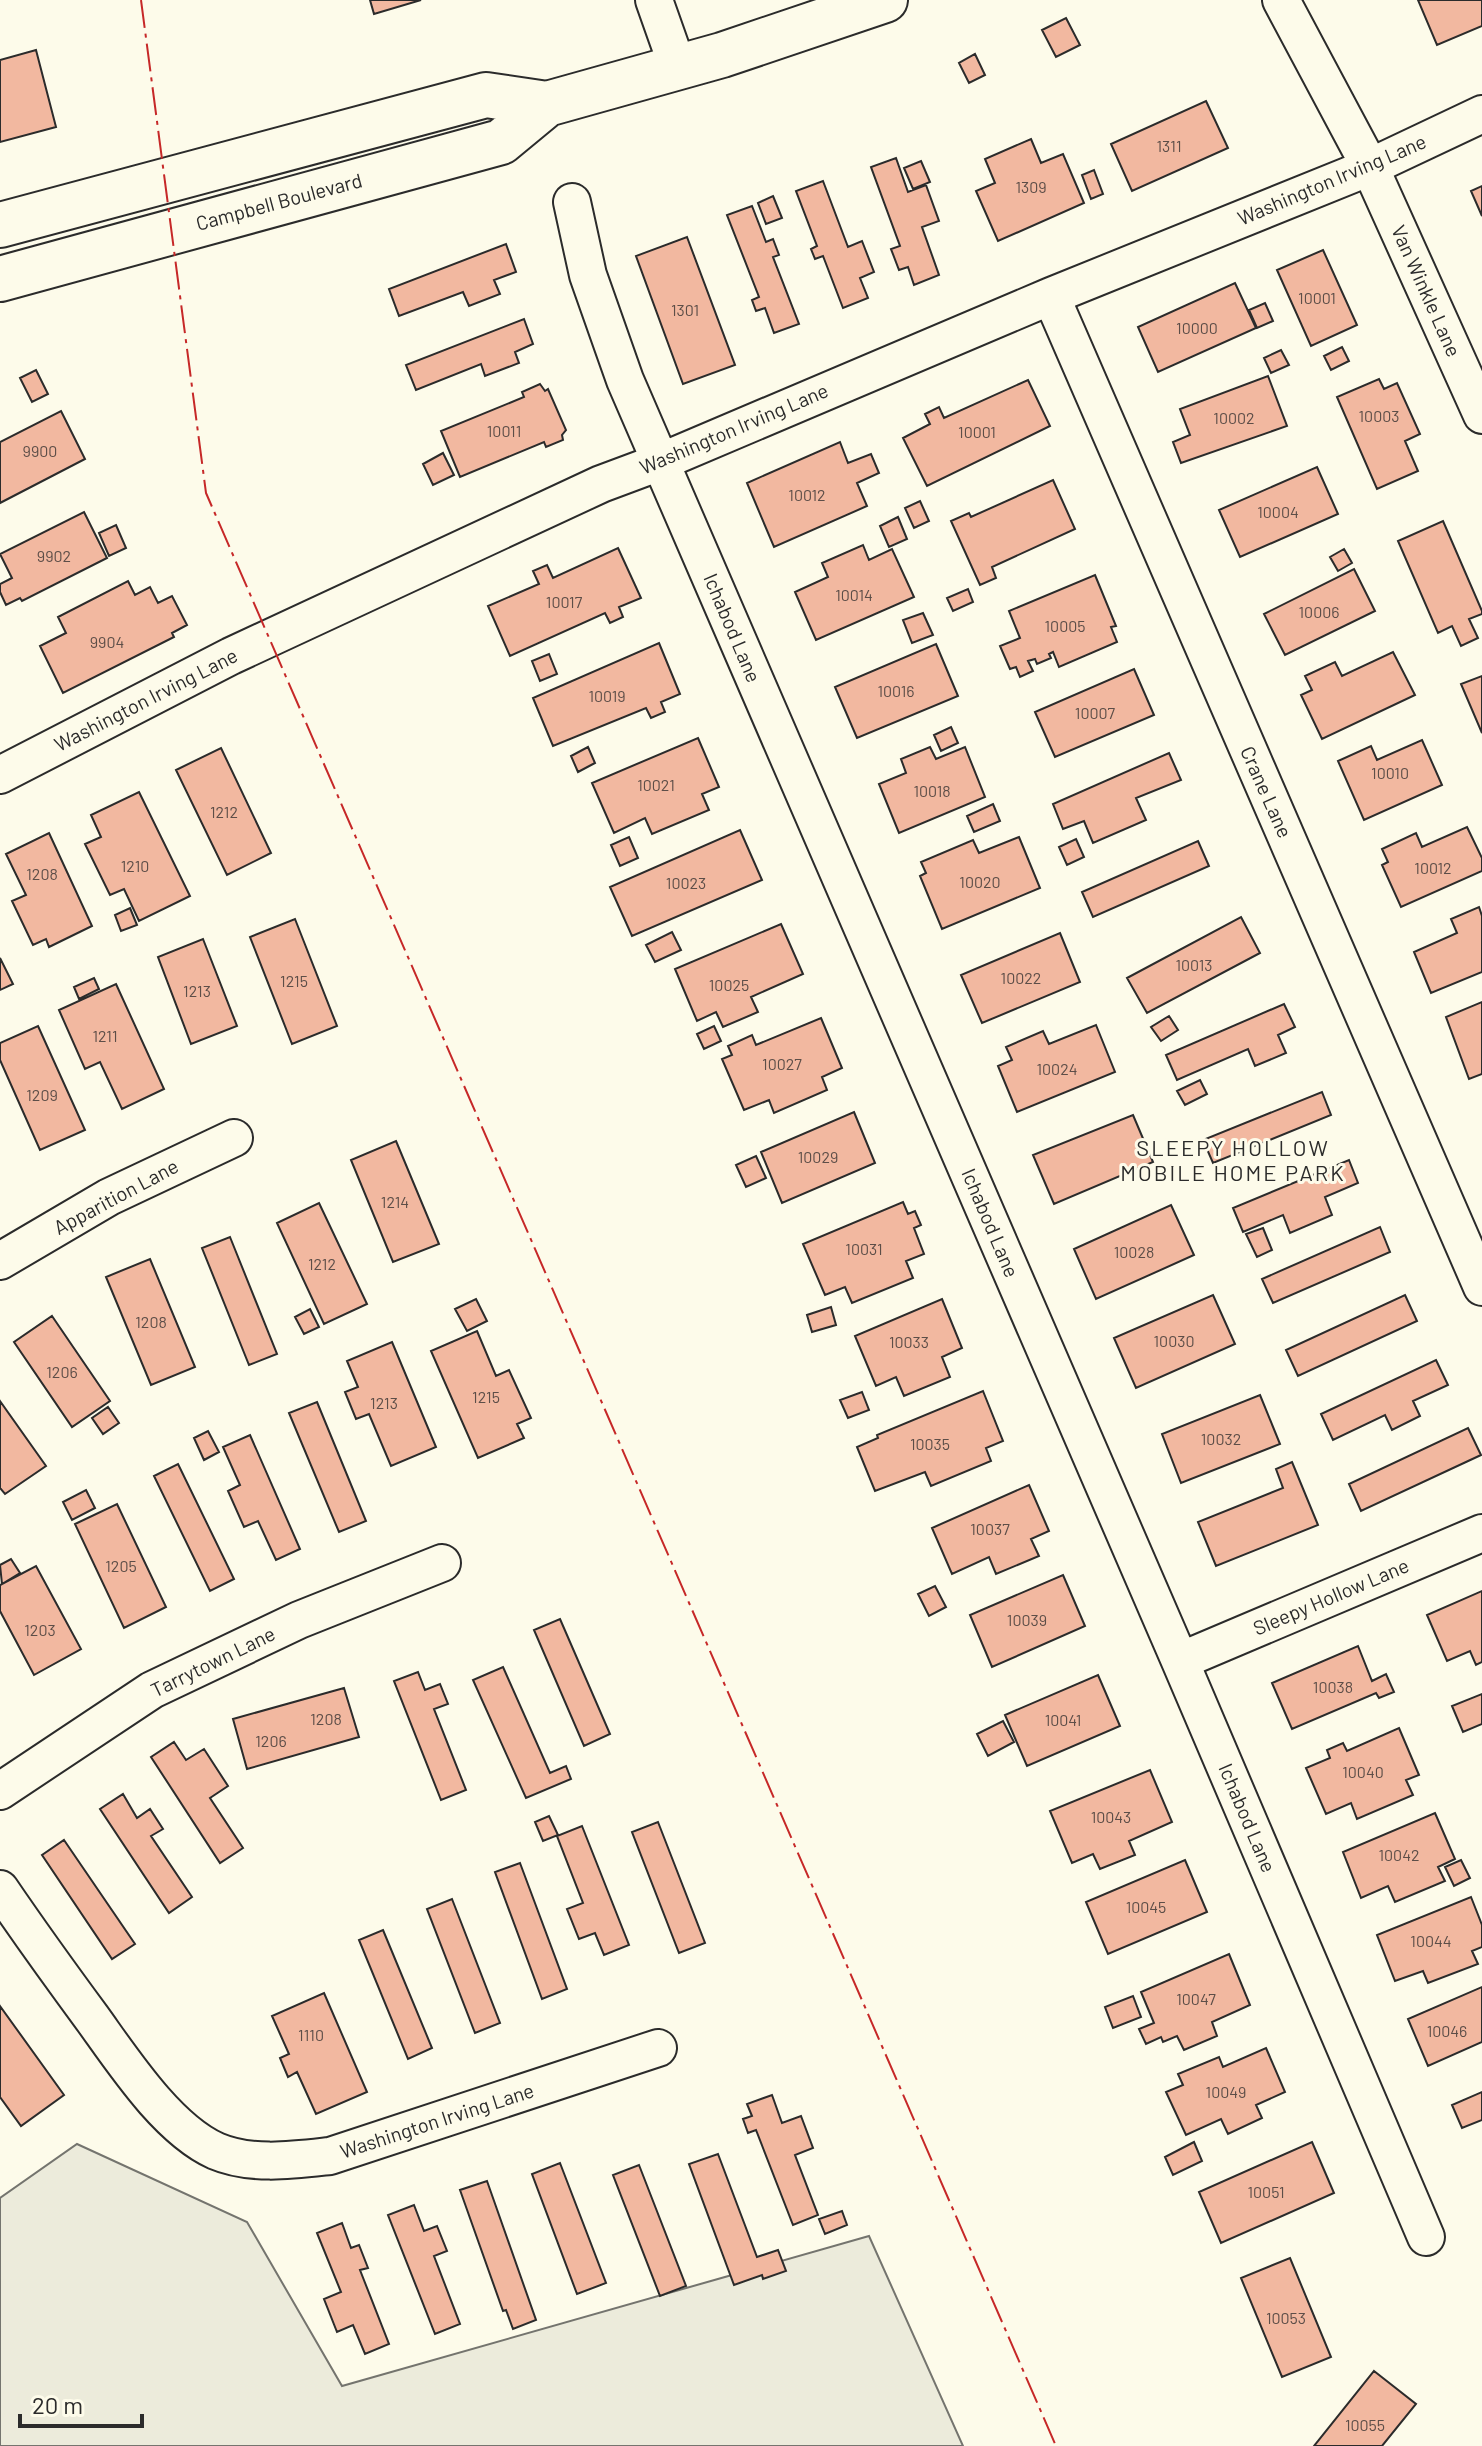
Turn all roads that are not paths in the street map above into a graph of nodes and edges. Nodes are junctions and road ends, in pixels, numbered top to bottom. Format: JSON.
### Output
{"nodes":[{"id":1,"x":654,"y":0,"type":"edge"},
{"id":2,"x":885,"y":0,"type":"edge"},
{"id":3,"x":1281,"y":0,"type":"edge"},
{"id":4,"x":678,"y":68,"type":"junction"},
{"id":5,"x":547,"y":104,"type":"junction"},
{"id":6,"x":1482,"y":114,"type":"edge"},
{"id":7,"x":1370,"y":167,"type":"junction"},
{"id":8,"x":572,"y":202,"type":"dead end"},
{"id":9,"x":0,"y":225,"type":"edge"},
{"id":10,"x":0,"y":279,"type":"edge"},
{"id":11,"x":1051,"y":296,"type":"junction"},
{"id":12,"x":1482,"y":415,"type":"edge"},
{"id":13,"x":660,"y":462,"type":"junction"},
{"id":14,"x":5,"y":761,"type":"edge"},
{"id":15,"x":234,"y":1138,"type":"dead end"},
{"id":16,"x":0,"y":1261,"type":"edge"},
{"id":17,"x":1482,"y":1287,"type":"edge"},
{"id":18,"x":1482,"y":1533,"type":"edge"},
{"id":19,"x":442,"y":1563,"type":"dead end"},
{"id":20,"x":1180,"y":1661,"type":"junction"},
{"id":21,"x":0,"y":1791,"type":"edge"},
{"id":22,"x":0,"y":1889,"type":"edge"},
{"id":23,"x":658,"y":2048,"type":"dead end"},
{"id":24,"x":1426,"y":2237,"type":"dead end"}],
"edges":[{"from":1,"to":4,"type":"street"},
{"from":2,"to":4,"type":"street","name":"Campbell Boulevard"},
{"from":3,"to":7,"type":"street","name":"Van Winkle Lane"},
{"from":4,"to":5,"type":"street","name":"Campbell Boulevard"},
{"from":5,"to":9,"type":"street","name":"Campbell Boulevard"},
{"from":5,"to":10,"type":"street","name":"Campbell Boulevard"},
{"from":6,"to":7,"type":"street","name":"Washington Irving Lane"},
{"from":7,"to":11,"type":"street","name":"Washington Irving Lane"},
{"from":7,"to":12,"type":"street","name":"Van Winkle Lane"},
{"from":8,"to":13,"type":"street","name":"Ichabod Lane"},
{"from":11,"to":13,"type":"street","name":"Washington Irving Lane"},
{"from":11,"to":17,"type":"street","name":"Crane Lane"},
{"from":13,"to":14,"type":"street","name":"Washington Irving Lane"},
{"from":13,"to":20,"type":"street","name":"Ichabod Lane"},
{"from":15,"to":16,"type":"street","name":"Apparition Lane"},
{"from":18,"to":20,"type":"street","name":"Sleepy Hollow Lane"},
{"from":19,"to":21,"type":"street","name":"Tarrytown Lane"},
{"from":20,"to":24,"type":"street","name":"Ichabod Lane"},
{"from":22,"to":23,"type":"street","name":"Washington Irving Lane"}]}
